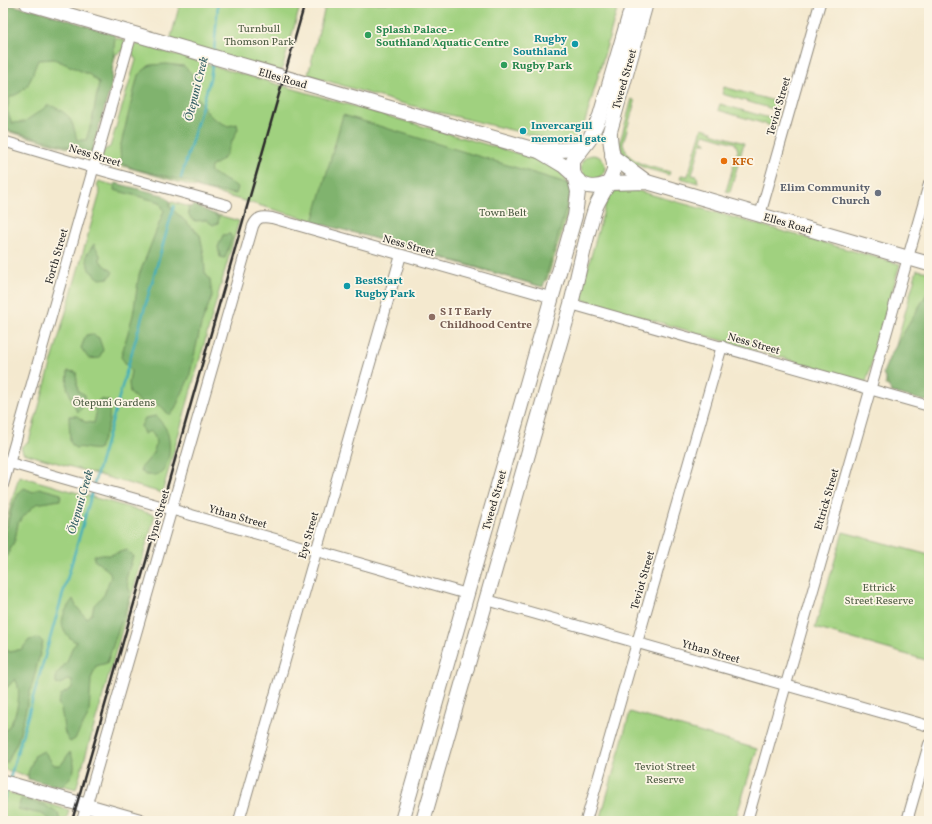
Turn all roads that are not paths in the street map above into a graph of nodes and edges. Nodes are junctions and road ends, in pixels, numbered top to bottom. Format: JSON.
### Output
{"nodes":[{"id":1,"x":27,"y":3,"type":"edge"},
{"id":2,"x":633,"y":3,"type":"edge"},
{"id":3,"x":646,"y":3,"type":"edge"},
{"id":4,"x":820,"y":3,"type":"edge"},
{"id":5,"x":132,"y":33,"type":"junction"},
{"id":6,"x":3,"y":141,"type":"edge"},
{"id":7,"x":582,"y":148,"type":"junction"},
{"id":8,"x":539,"y":151,"type":"junction"},
{"id":9,"x":612,"y":156,"type":"junction"},
{"id":10,"x":94,"y":167,"type":"junction"},
{"id":11,"x":574,"y":176,"type":"junction"},
{"id":12,"x":647,"y":182,"type":"junction"},
{"id":13,"x":607,"y":183,"type":"junction"},
{"id":14,"x":929,"y":184,"type":"edge"},
{"id":15,"x":227,"y":205,"type":"dead end"},
{"id":16,"x":760,"y":215,"type":"junction"},
{"id":17,"x":259,"y":218,"type":"joint"},
{"id":18,"x":401,"y":255,"type":"junction"},
{"id":19,"x":908,"y":258,"type":"junction"},
{"id":20,"x":929,"y":264,"type":"edge"},
{"id":21,"x":575,"y":289,"type":"junction"},
{"id":22,"x":551,"y":299,"type":"junction"},
{"id":23,"x":571,"y":304,"type":"junction"},
{"id":24,"x":722,"y":346,"type":"junction"},
{"id":25,"x":870,"y":389,"type":"junction"},
{"id":26,"x":929,"y":406,"type":"edge"},
{"id":27,"x":6,"y":462,"type":"edge"},
{"id":28,"x":3,"y":485,"type":"edge"},
{"id":29,"x":172,"y":510,"type":"junction"},
{"id":30,"x":316,"y":551,"type":"junction"},
{"id":31,"x":492,"y":582,"type":"junction"},
{"id":32,"x":467,"y":594,"type":"junction"},
{"id":33,"x":487,"y":600,"type":"junction"},
{"id":34,"x":462,"y":611,"type":"junction"},
{"id":35,"x":637,"y":642,"type":"junction"},
{"id":36,"x":785,"y":685,"type":"junction"},
{"id":37,"x":929,"y":726,"type":"edge"},
{"id":38,"x":929,"y":744,"type":"edge"},
{"id":39,"x":9,"y":784,"type":"edge"},
{"id":40,"x":86,"y":806,"type":"junction"},
{"id":41,"x":82,"y":821,"type":"edge"},
{"id":42,"x":140,"y":821,"type":"edge"},
{"id":43,"x":239,"y":821,"type":"edge"},
{"id":44,"x":402,"y":821,"type":"edge"},
{"id":45,"x":423,"y":821,"type":"edge"},
{"id":46,"x":586,"y":821,"type":"edge"},
{"id":47,"x":747,"y":821,"type":"edge"},
{"id":48,"x":907,"y":821,"type":"edge"}],
"edges":[{"from":1,"to":5,"type":"main road","name":"Elles Road"},
{"from":2,"to":7,"type":"main road","name":"Tweed Street"},
{"from":3,"to":9,"type":"main road","name":"Tweed Street"},
{"from":4,"to":16,"type":"street","name":"Teviot Street"},
{"from":5,"to":8,"type":"main road","name":"Elles Road"},
{"from":5,"to":10,"type":"street","name":"Forth Street"},
{"from":6,"to":10,"type":"street","name":"Ness Street"},
{"from":7,"to":8,"type":"main road","name":"Elles Road"},
{"from":7,"to":9,"type":"main road"},
{"from":7,"to":11,"type":"main road","name":"Tweed Street"},
{"from":8,"to":11,"type":"main road","name":"Elles Road"},
{"from":9,"to":12,"type":"main road","name":"Elles Road"},
{"from":9,"to":13,"type":"main road","name":"Tweed Street"},
{"from":10,"to":15,"type":"street","name":"Ness Street"},
{"from":10,"to":27,"type":"street","name":"Forth Street"},
{"from":11,"to":13,"type":"main road"},
{"from":11,"to":22,"type":"main road","name":"Tweed Street"},
{"from":12,"to":13,"type":"main road","name":"Elles Road"},
{"from":12,"to":16,"type":"main road","name":"Elles Road"},
{"from":13,"to":21,"type":"main road","name":"Tweed Street"},
{"from":14,"to":19,"type":"street","name":"Ettrick Street"},
{"from":16,"to":19,"type":"main road","name":"Elles Road"},
{"from":17,"to":18,"type":"street","name":"Ness Street"},
{"from":17,"to":29,"type":"street","name":"Tyne Street"},
{"from":18,"to":22,"type":"street","name":"Ness Street"},
{"from":18,"to":30,"type":"street","name":"Eye Street"},
{"from":19,"to":20,"type":"main road","name":"Elles Road"},
{"from":19,"to":25,"type":"street","name":"Ettrick Street"},
{"from":21,"to":22,"type":"main road"},
{"from":21,"to":23,"type":"main road","name":"Tweed Street"},
{"from":22,"to":32,"type":"main road","name":"Tweed Street"},
{"from":23,"to":24,"type":"street","name":"Ness Street"},
{"from":23,"to":31,"type":"main road","name":"Tweed Street"},
{"from":24,"to":25,"type":"street","name":"Ness Street"},
{"from":24,"to":35,"type":"street","name":"Teviot Street"},
{"from":25,"to":26,"type":"street","name":"Ness Street"},
{"from":25,"to":36,"type":"street","name":"Ettrick Street"},
{"from":27,"to":28,"type":"street","name":"Forth Street"},
{"from":27,"to":29,"type":"street","name":"Ythan Street"},
{"from":29,"to":30,"type":"street","name":"Ythan Street"},
{"from":29,"to":40,"type":"street","name":"Tyne Street"},
{"from":30,"to":32,"type":"street","name":"Ythan Street"},
{"from":30,"to":43,"type":"street","name":"Eye Street"},
{"from":31,"to":32,"type":"main road"},
{"from":31,"to":33,"type":"main road","name":"Tweed Street"},
{"from":32,"to":34,"type":"main road","name":"Tweed Street"},
{"from":33,"to":34,"type":"main road"},
{"from":33,"to":35,"type":"street","name":"Ythan Street"},
{"from":33,"to":45,"type":"main road","name":"Tweed Street"},
{"from":34,"to":44,"type":"main road","name":"Tweed Street"},
{"from":35,"to":36,"type":"street","name":"Ythan Street"},
{"from":35,"to":46,"type":"street","name":"Teviot Street"},
{"from":36,"to":37,"type":"street","name":"Ythan Street"},
{"from":36,"to":47,"type":"street","name":"Ettrick Street"},
{"from":38,"to":48,"type":"street"},
{"from":39,"to":40,"type":"main road"},
{"from":40,"to":41,"type":"street","name":"Tyne Street"},
{"from":40,"to":42,"type":"main road"}]}
